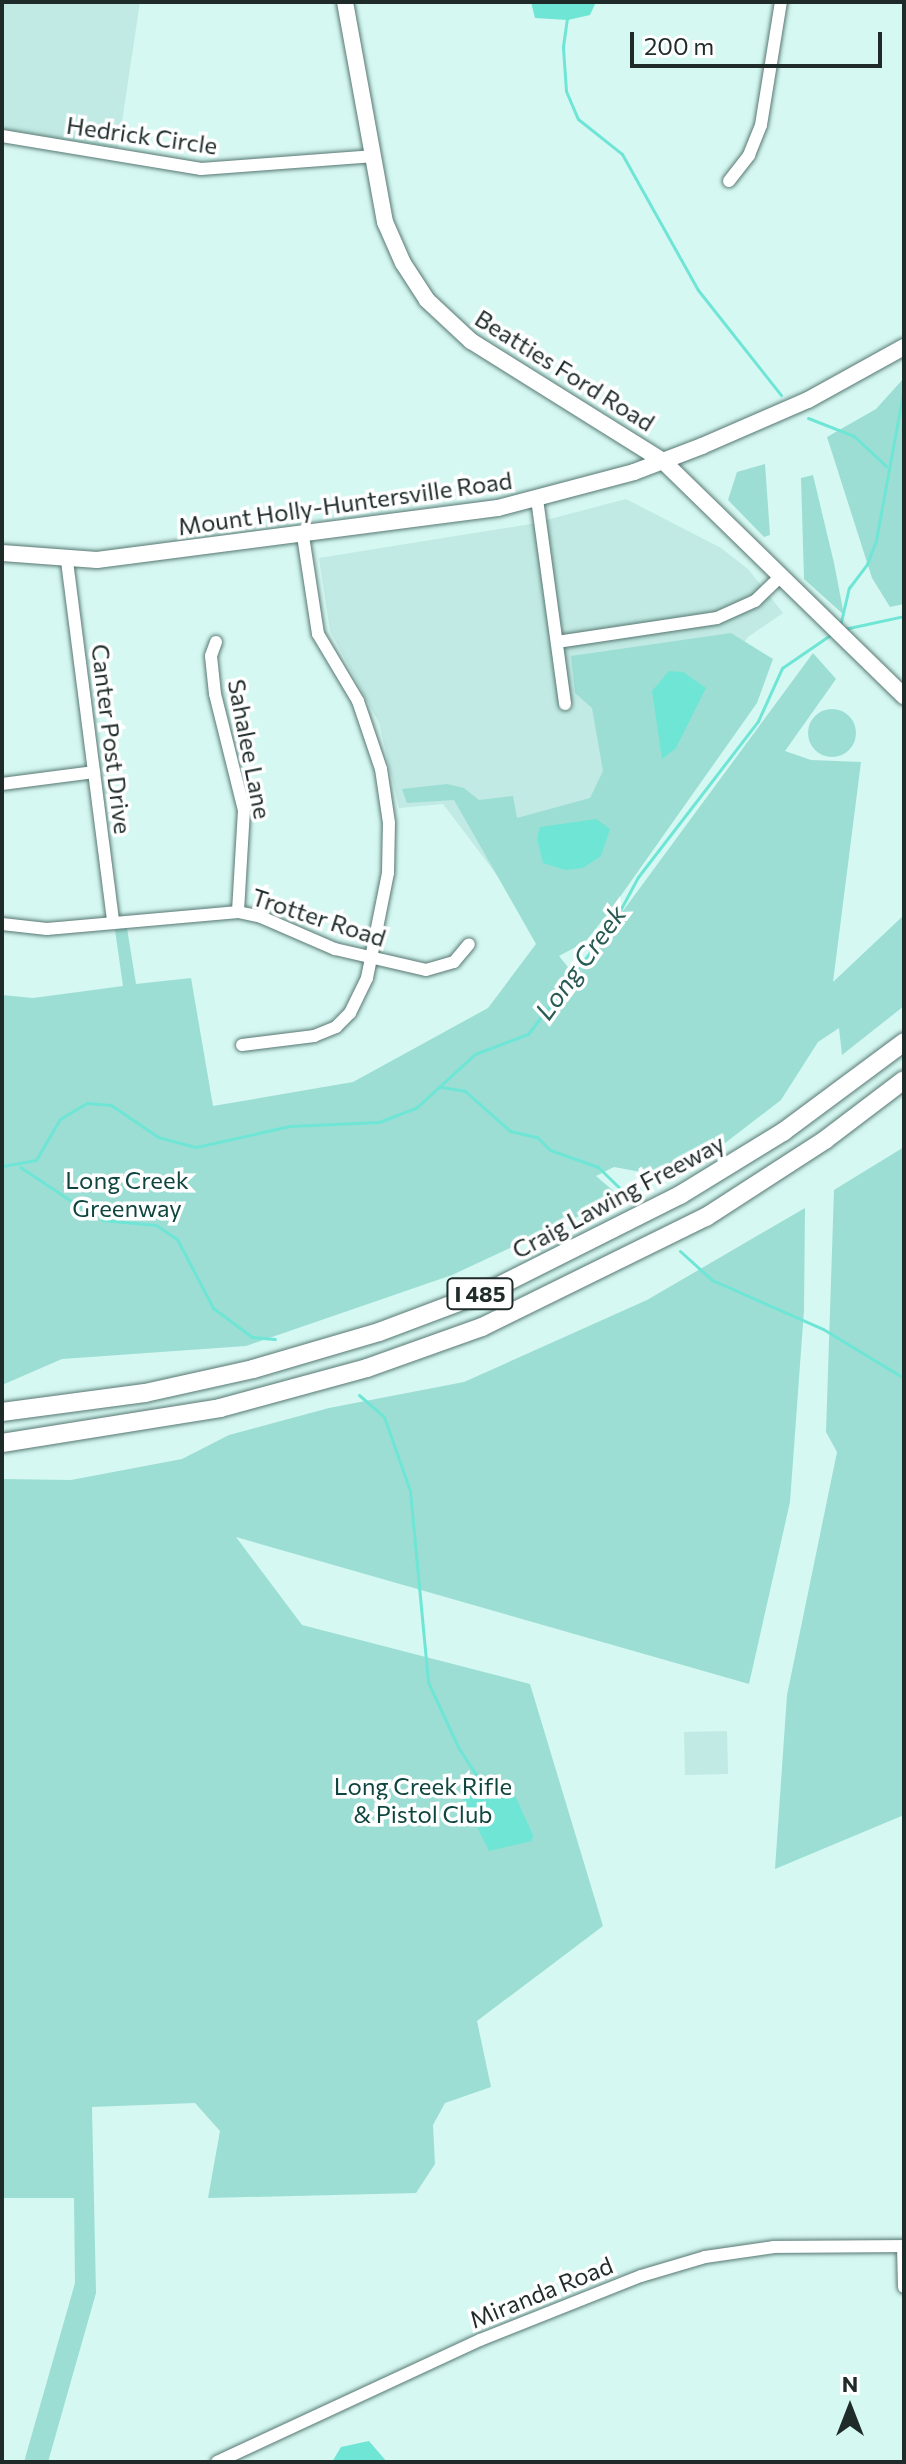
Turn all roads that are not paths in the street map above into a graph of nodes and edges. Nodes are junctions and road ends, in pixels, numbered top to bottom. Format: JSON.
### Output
{"nodes":[{"id":1,"x":345,"y":2,"type":"edge"},
{"id":2,"x":781,"y":2,"type":"edge"},
{"id":3,"x":2,"y":136,"type":"edge"},
{"id":4,"x":372,"y":156,"type":"junction"},
{"id":5,"x":729,"y":181,"type":"dead end"},
{"id":6,"x":904,"y":347,"type":"edge"},
{"id":7,"x":663,"y":461,"type":"junction"},
{"id":8,"x":537,"y":499,"type":"junction"},
{"id":9,"x":303,"y":536,"type":"junction"},
{"id":10,"x":2,"y":553,"type":"edge"},
{"id":11,"x":67,"y":561,"type":"junction"},
{"id":12,"x":781,"y":576,"type":"junction"},
{"id":13,"x":216,"y":642,"type":"dead end"},
{"id":14,"x":557,"y":642,"type":"junction"},
{"id":15,"x":904,"y":696,"type":"edge"},
{"id":16,"x":565,"y":704,"type":"dead end"},
{"id":17,"x":94,"y":772,"type":"junction"},
{"id":18,"x":2,"y":784,"type":"edge"},
{"id":19,"x":238,"y":912,"type":"junction"},
{"id":20,"x":113,"y":922,"type":"junction"},
{"id":21,"x":2,"y":924,"type":"edge"},
{"id":22,"x":469,"y":944,"type":"dead end"},
{"id":23,"x":371,"y":959,"type":"junction"},
{"id":24,"x":904,"y":1042,"type":"edge"},
{"id":25,"x":242,"y":1045,"type":"dead end"},
{"id":26,"x":904,"y":1080,"type":"edge"},
{"id":27,"x":2,"y":1412,"type":"edge"},
{"id":28,"x":2,"y":1443,"type":"edge"},
{"id":29,"x":904,"y":2246,"type":"edge"},
{"id":30,"x":904,"y":2287,"type":"edge"},
{"id":31,"x":217,"y":2462,"type":"edge"}],
"edges":[{"from":1,"to":4,"type":"main road","name":"Beatties Ford Road"},
{"from":2,"to":5,"type":"street"},
{"from":3,"to":4,"type":"street","name":"Hedrick Circle"},
{"from":4,"to":7,"type":"main road","name":"Beatties Ford Road"},
{"from":6,"to":7,"type":"main road","name":"Mount Holly-Huntersville Road"},
{"from":7,"to":8,"type":"main road","name":"Mount Holly-Huntersville Road"},
{"from":7,"to":12,"type":"main road","name":"Beatties Ford Road"},
{"from":8,"to":9,"type":"main road","name":"Mount Holly-Huntersville Road"},
{"from":8,"to":14,"type":"street"},
{"from":9,"to":11,"type":"main road","name":"Mount Holly-Huntersville Road"},
{"from":9,"to":23,"type":"street"},
{"from":10,"to":11,"type":"main road","name":"Mount Holly-Huntersville Road"},
{"from":11,"to":17,"type":"street","name":"Canter Post Drive"},
{"from":12,"to":14,"type":"street"},
{"from":12,"to":15,"type":"main road","name":"Beatties Ford Road"},
{"from":13,"to":19,"type":"street","name":"Sahalee Lane"},
{"from":14,"to":16,"type":"street"},
{"from":17,"to":18,"type":"street"},
{"from":17,"to":20,"type":"street","name":"Canter Post Drive"},
{"from":19,"to":20,"type":"street","name":"Trotter Road"},
{"from":19,"to":23,"type":"street","name":"Trotter Road"},
{"from":20,"to":21,"type":"street","name":"Trotter Road"},
{"from":22,"to":23,"type":"street","name":"Trotter Road"},
{"from":23,"to":25,"type":"street"},
{"from":24,"to":27,"type":"highway","name":"Craig Lawing Freeway","number":"I 485"},
{"from":26,"to":28,"type":"highway","number":"I 485"},
{"from":29,"to":30,"type":"street"},
{"from":29,"to":31,"type":"street","name":"Miranda Road"}]}
